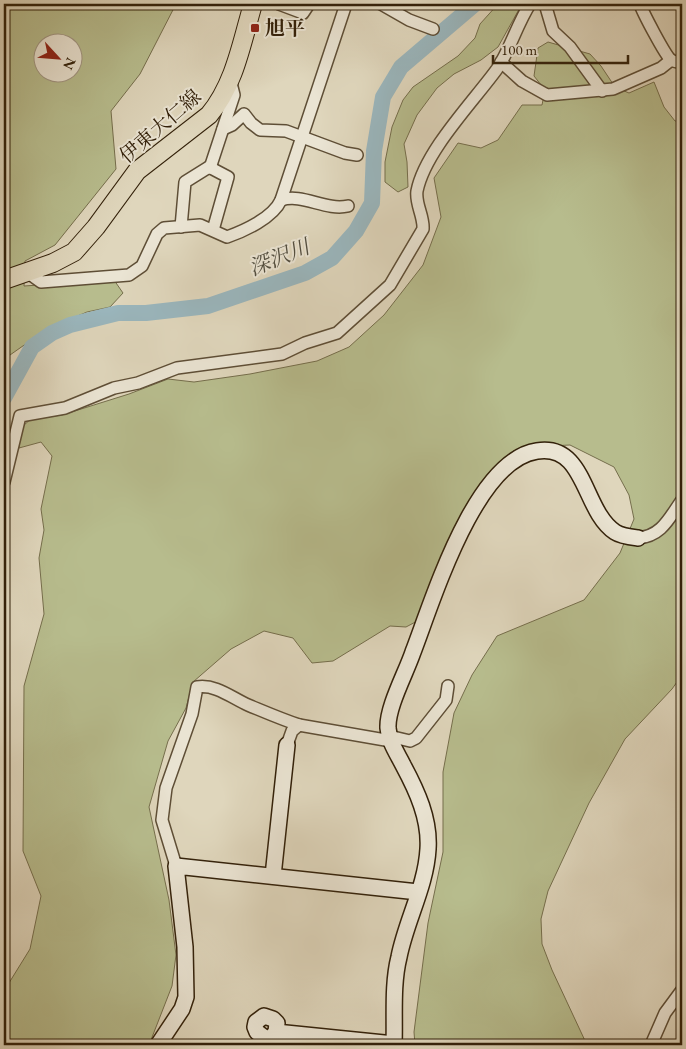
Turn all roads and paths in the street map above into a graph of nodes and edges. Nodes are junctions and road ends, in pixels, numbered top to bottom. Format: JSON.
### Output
{"nodes":[{"id":1,"x":253,"y":4,"type":"edge"},
{"id":2,"x":279,"y":4,"type":"edge"},
{"id":3,"x":309,"y":4,"type":"edge"},
{"id":4,"x":346,"y":4,"type":"edge"},
{"id":5,"x":381,"y":4,"type":"edge"},
{"id":6,"x":530,"y":4,"type":"edge"},
{"id":7,"x":545,"y":4,"type":"edge"},
{"id":8,"x":640,"y":4,"type":"edge"},
{"id":9,"x":433,"y":28,"type":"dead end"},
{"id":10,"x":501,"y":62,"type":"junction"},
{"id":11,"x":677,"y":62,"type":"edge"},
{"id":12,"x":230,"y":79,"type":"junction"},
{"id":13,"x":602,"y":91,"type":"junction"},
{"id":14,"x":223,"y":129,"type":"junction"},
{"id":15,"x":302,"y":137,"type":"junction"},
{"id":16,"x":357,"y":155,"type":"dead end"},
{"id":17,"x":210,"y":168,"type":"junction"},
{"id":18,"x":281,"y":200,"type":"junction"},
{"id":19,"x":348,"y":206,"type":"dead end"},
{"id":20,"x":181,"y":226,"type":"junction"},
{"id":21,"x":213,"y":230,"type":"junction"},
{"id":22,"x":27,"y":272,"type":"junction"},
{"id":23,"x":4,"y":280,"type":"edge"},
{"id":24,"x":4,"y":482,"type":"edge"},
{"id":25,"x":682,"y":500,"type":"edge"},
{"id":26,"x":638,"y":538,"type":"joint"},
{"id":27,"x":448,"y":686,"type":"dead end"},
{"id":28,"x":299,"y":725,"type":"junction"},
{"id":29,"x":390,"y":738,"type":"junction"},
{"id":30,"x":287,"y":745,"type":"joint"},
{"id":31,"x":176,"y":866,"type":"junction"},
{"id":32,"x":273,"y":876,"type":"junction"},
{"id":33,"x":418,"y":892,"type":"junction"},
{"id":34,"x":682,"y":990,"type":"edge"},
{"id":35,"x":268,"y":1038,"type":"edge"},
{"id":36,"x":158,"y":1045,"type":"edge"},
{"id":37,"x":394,"y":1045,"type":"edge"},
{"id":38,"x":651,"y":1045,"type":"edge"}],
"edges":[{"from":1,"to":12,"type":"main road","name":"伊東大仁線"},
{"from":2,"to":3,"type":"street"},
{"from":4,"to":15,"type":"street"},
{"from":5,"to":9,"type":"street"},
{"from":6,"to":10,"type":"street"},
{"from":7,"to":13,"type":"street"},
{"from":8,"to":11,"type":"street"},
{"from":10,"to":13,"type":"street"},
{"from":10,"to":24,"type":"street"},
{"from":11,"to":13,"type":"street"},
{"from":12,"to":14,"type":"street"},
{"from":12,"to":22,"type":"main road","name":"伊東大仁線"},
{"from":14,"to":15,"type":"street"},
{"from":14,"to":17,"type":"street"},
{"from":15,"to":16,"type":"street"},
{"from":15,"to":18,"type":"street"},
{"from":17,"to":20,"type":"street"},
{"from":17,"to":21,"type":"street"},
{"from":18,"to":19,"type":"street"},
{"from":18,"to":21,"type":"street"},
{"from":20,"to":21,"type":"street"},
{"from":20,"to":22,"type":"street"},
{"from":22,"to":23,"type":"main road","name":"伊東大仁線"},
{"from":25,"to":26,"type":"street"},
{"from":26,"to":29,"type":"street"},
{"from":27,"to":29,"type":"street"},
{"from":28,"to":29,"type":"street"},
{"from":28,"to":30,"type":"street"},
{"from":28,"to":31,"type":"street"},
{"from":29,"to":33,"type":"street"},
{"from":30,"to":32,"type":"street"},
{"from":31,"to":32,"type":"street"},
{"from":31,"to":36,"type":"street"},
{"from":32,"to":33,"type":"street"},
{"from":33,"to":37,"type":"street"},
{"from":34,"to":38,"type":"street"},
{"from":35,"to":37,"type":"street"}]}
